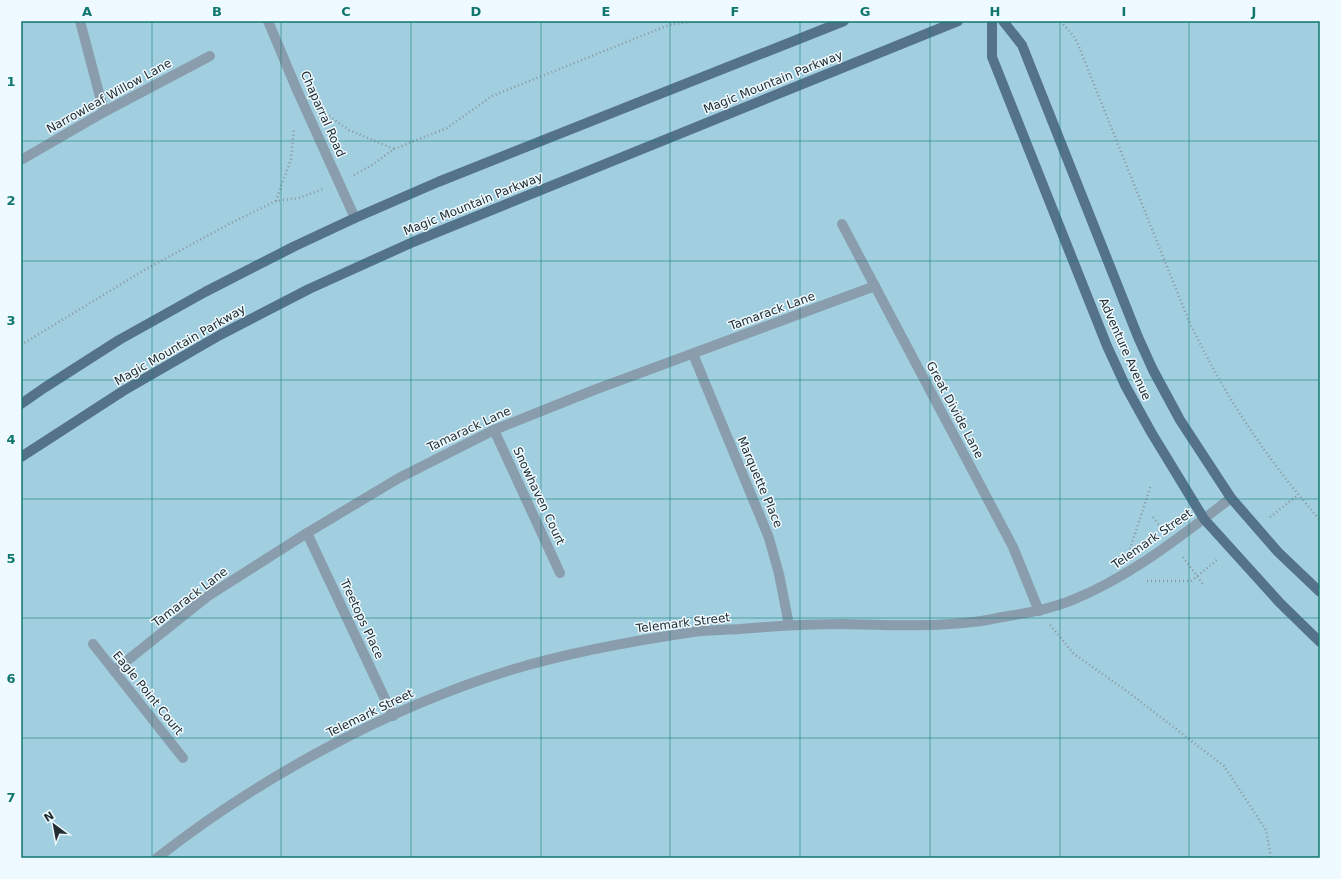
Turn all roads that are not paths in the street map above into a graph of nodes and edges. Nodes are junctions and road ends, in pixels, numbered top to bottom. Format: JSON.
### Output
{"nodes":[{"id":1,"x":80,"y":21,"type":"edge"},
{"id":2,"x":268,"y":21,"type":"edge"},
{"id":3,"x":844,"y":21,"type":"edge"},
{"id":4,"x":958,"y":21,"type":"edge"},
{"id":5,"x":992,"y":21,"type":"edge"},
{"id":6,"x":1003,"y":21,"type":"edge"},
{"id":7,"x":210,"y":56,"type":"dead end"},
{"id":8,"x":104,"y":112,"type":"junction"},
{"id":9,"x":21,"y":160,"type":"edge"},
{"id":10,"x":355,"y":218,"type":"junction"},
{"id":11,"x":842,"y":224,"type":"dead end"},
{"id":12,"x":875,"y":286,"type":"junction"},
{"id":13,"x":693,"y":354,"type":"junction"},
{"id":14,"x":21,"y":404,"type":"edge"},
{"id":15,"x":494,"y":430,"type":"junction"},
{"id":16,"x":21,"y":457,"type":"edge"},
{"id":17,"x":1231,"y":498,"type":"junction"},
{"id":18,"x":1204,"y":519,"type":"junction"},
{"id":19,"x":306,"y":532,"type":"junction"},
{"id":20,"x":560,"y":573,"type":"dead end"},
{"id":21,"x":1320,"y":592,"type":"edge"},
{"id":22,"x":1039,"y":611,"type":"junction"},
{"id":23,"x":789,"y":625,"type":"junction"},
{"id":24,"x":1320,"y":642,"type":"edge"},
{"id":25,"x":92,"y":644,"type":"dead end"},
{"id":26,"x":114,"y":671,"type":"junction"},
{"id":27,"x":393,"y":716,"type":"junction"},
{"id":28,"x":183,"y":758,"type":"dead end"},
{"id":29,"x":157,"y":858,"type":"edge"}],
"edges":[{"from":1,"to":8,"type":"street"},
{"from":2,"to":10,"type":"street","name":"Chaparral Road"},
{"from":3,"to":10,"type":"street"},
{"from":4,"to":16,"type":"street","name":"Magic Mountain Parkway"},
{"from":5,"to":18,"type":"street","name":"Adventure Avenue"},
{"from":6,"to":17,"type":"street","name":"Adventure Avenue"},
{"from":7,"to":8,"type":"street","name":"Narrowleaf Willow Lane"},
{"from":8,"to":9,"type":"street","name":"Narrowleaf Willow Lane"},
{"from":10,"to":14,"type":"street"},
{"from":11,"to":12,"type":"street","name":"Great Divide Lane"},
{"from":12,"to":13,"type":"street","name":"Tamarack Lane"},
{"from":12,"to":22,"type":"street","name":"Great Divide Lane"},
{"from":13,"to":15,"type":"street","name":"Tamarack Lane"},
{"from":13,"to":23,"type":"street","name":"Marquette Place"},
{"from":15,"to":19,"type":"street","name":"Tamarack Lane"},
{"from":15,"to":20,"type":"street","name":"Snowhaven Court"},
{"from":17,"to":18,"type":"street","name":"Telemark Street"},
{"from":17,"to":21,"type":"street","name":"Adventure Avenue"},
{"from":18,"to":22,"type":"street","name":"Telemark Street"},
{"from":18,"to":24,"type":"street","name":"Adventure Avenue"},
{"from":19,"to":26,"type":"street","name":"Tamarack Lane"},
{"from":19,"to":27,"type":"street","name":"Treetops Place"},
{"from":22,"to":23,"type":"street","name":"Telemark Street"},
{"from":23,"to":27,"type":"street","name":"Telemark Street"},
{"from":25,"to":26,"type":"street","name":"Eagle Point Court"},
{"from":26,"to":28,"type":"street","name":"Eagle Point Court"},
{"from":27,"to":29,"type":"street","name":"Telemark Street"}]}
